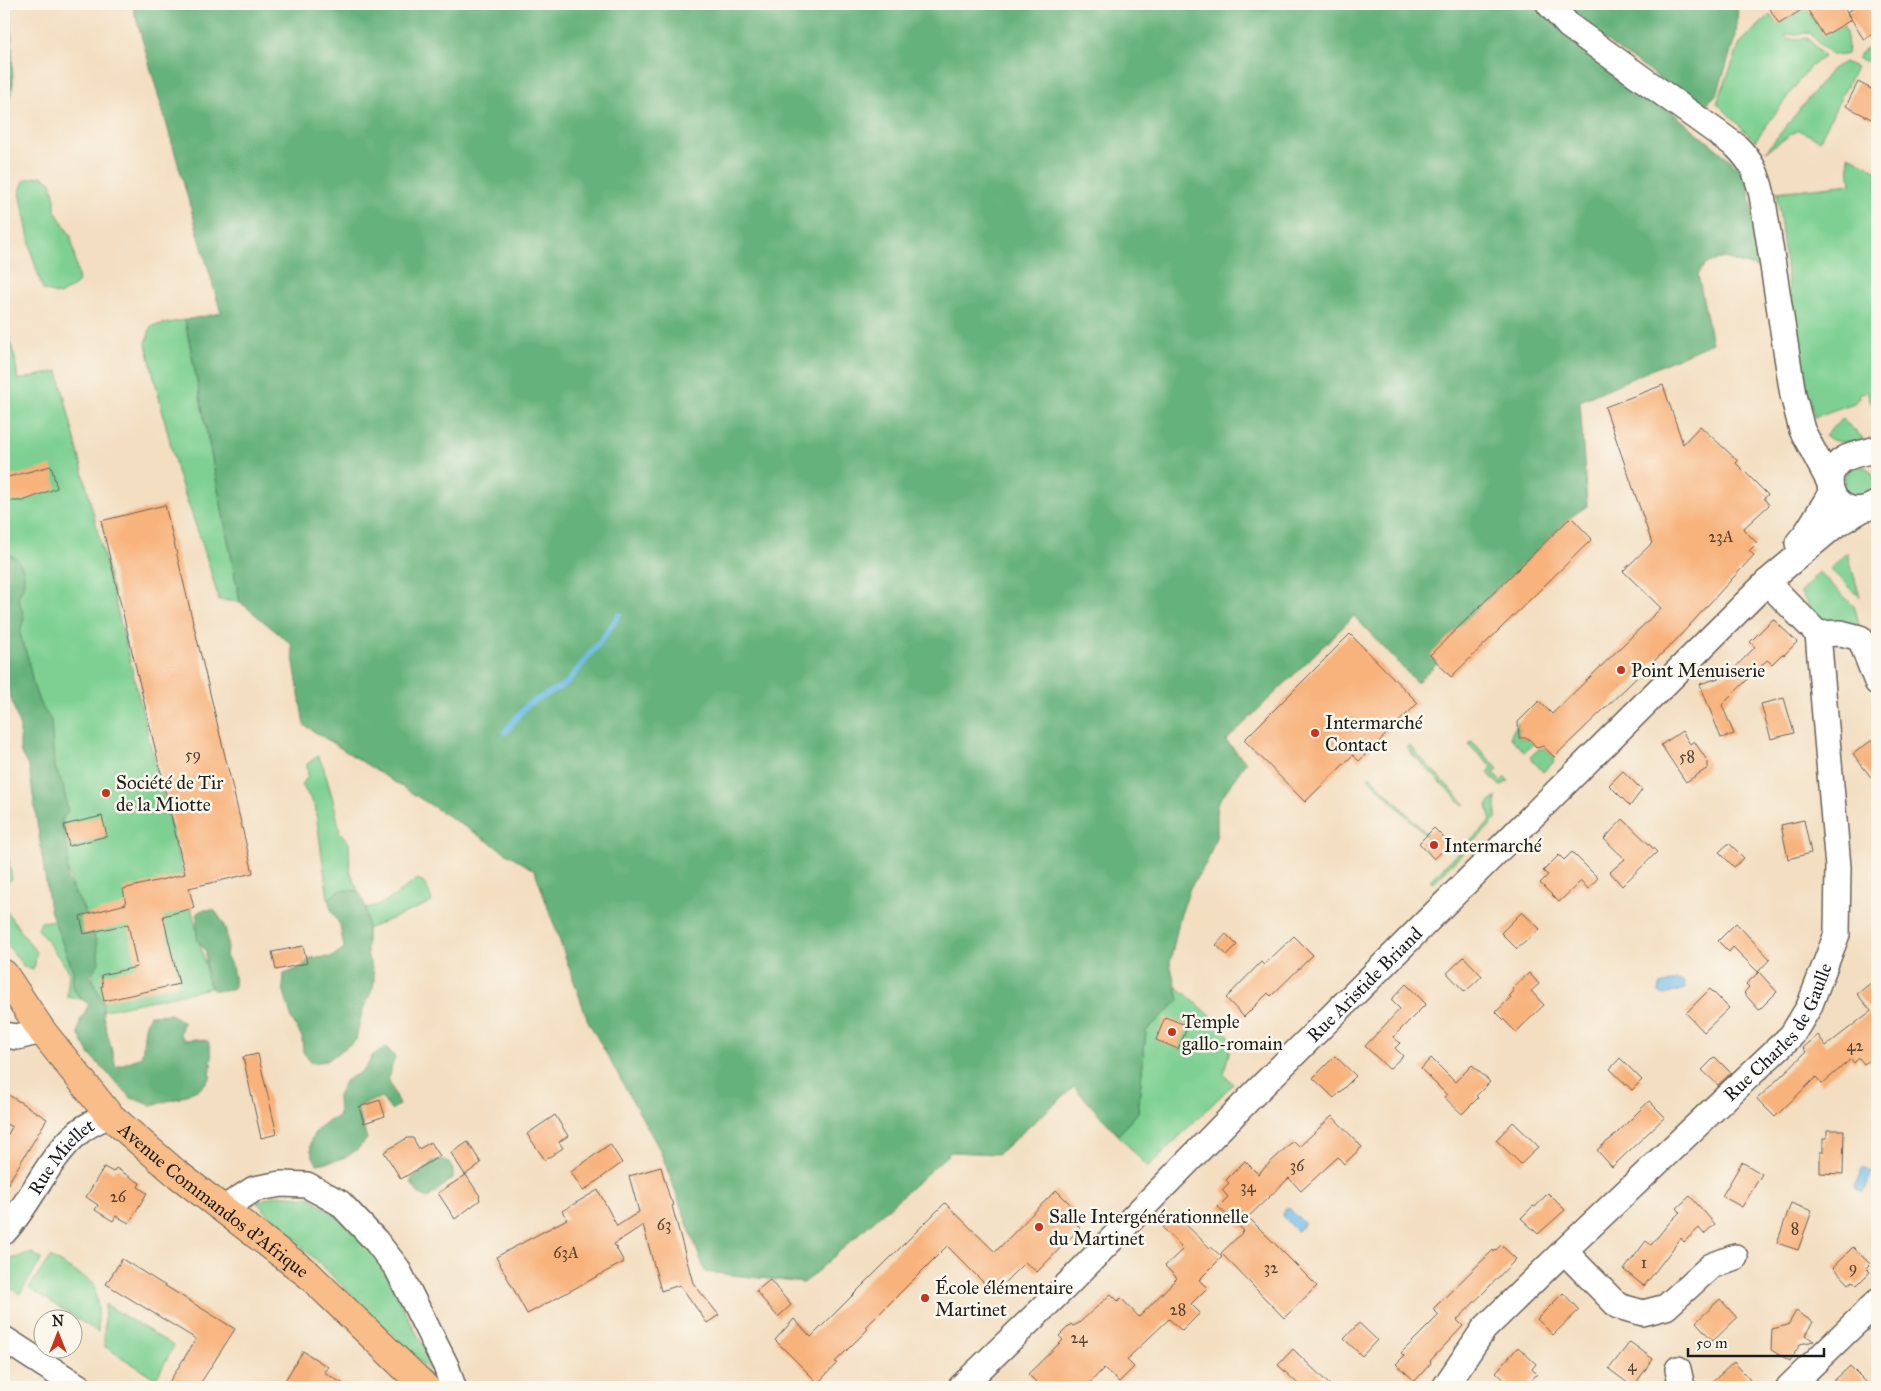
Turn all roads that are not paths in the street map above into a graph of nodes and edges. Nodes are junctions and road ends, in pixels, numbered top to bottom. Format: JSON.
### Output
{"nodes":[{"id":1,"x":1549,"y":4,"type":"edge"},
{"id":2,"x":1798,"y":413,"type":"junction"},
{"id":3,"x":1870,"y":455,"type":"edge"},
{"id":4,"x":1831,"y":488,"type":"junction"},
{"id":5,"x":1871,"y":507,"type":"edge"},
{"id":6,"x":1767,"y":582,"type":"junction"},
{"id":7,"x":1818,"y":634,"type":"junction"},
{"id":8,"x":1877,"y":682,"type":"edge"},
{"id":9,"x":4,"y":974,"type":"edge"},
{"id":10,"x":42,"y":1031,"type":"junction"},
{"id":11,"x":4,"y":1035,"type":"edge"},
{"id":12,"x":109,"y":1115,"type":"junction"},
{"id":13,"x":223,"y":1209,"type":"junction"},
{"id":14,"x":4,"y":1232,"type":"edge"},
{"id":15,"x":1564,"y":1251,"type":"junction"},
{"id":16,"x":1735,"y":1257,"type":"dead end"},
{"id":17,"x":1877,"y":1302,"type":"edge"},
{"id":18,"x":4,"y":1339,"type":"edge"},
{"id":19,"x":80,"y":1387,"type":"edge"},
{"id":20,"x":424,"y":1387,"type":"edge"},
{"id":21,"x":453,"y":1387,"type":"edge"},
{"id":22,"x":961,"y":1387,"type":"edge"},
{"id":23,"x":1445,"y":1387,"type":"edge"},
{"id":24,"x":1788,"y":1387,"type":"edge"}],
"edges":[{"from":1,"to":2,"type":"street"},
{"from":2,"to":3,"type":"street"},
{"from":2,"to":4,"type":"street"},
{"from":3,"to":4,"type":"street","name":"Rue Aristide Briand"},
{"from":4,"to":5,"type":"street"},
{"from":4,"to":6,"type":"street","name":"Rue Aristide Briand"},
{"from":5,"to":6,"type":"street","name":"Rue Aristide Briand"},
{"from":6,"to":7,"type":"street"},
{"from":6,"to":22,"type":"street","name":"Rue Aristide Briand"},
{"from":7,"to":8,"type":"street"},
{"from":7,"to":15,"type":"street","name":"Rue Charles de Gaulle"},
{"from":9,"to":10,"type":"main road","name":"Avenue Commandos d'Afrique"},
{"from":10,"to":11,"type":"street"},
{"from":10,"to":12,"type":"main road","name":"Avenue Commandos d'Afrique"},
{"from":12,"to":13,"type":"main road","name":"Avenue Commandos d'Afrique"},
{"from":12,"to":14,"type":"street","name":"Rue Miellet"},
{"from":13,"to":20,"type":"main road","name":"Avenue Commandos d'Afrique"},
{"from":13,"to":21,"type":"street"},
{"from":15,"to":16,"type":"street"},
{"from":15,"to":23,"type":"street","name":"Rue Charles de Gaulle"},
{"from":17,"to":24,"type":"street"},
{"from":18,"to":19,"type":"street"}]}
